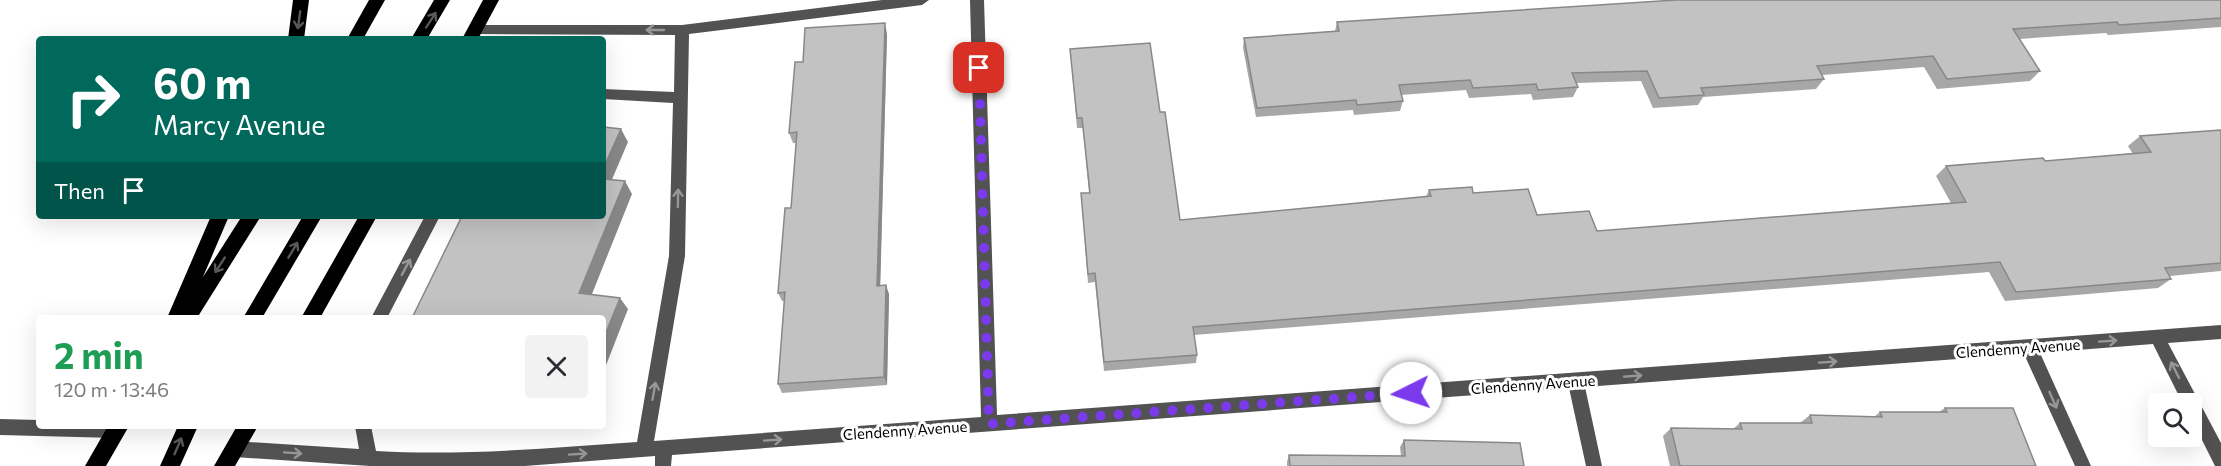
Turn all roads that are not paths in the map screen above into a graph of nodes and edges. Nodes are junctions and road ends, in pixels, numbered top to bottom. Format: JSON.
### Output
{"nodes":[{"id":1,"x":301,"y":0,"type":"edge"},
{"id":2,"x":377,"y":0,"type":"edge"},
{"id":3,"x":442,"y":0,"type":"edge"},
{"id":4,"x":491,"y":0,"type":"edge"},
{"id":5,"x":922,"y":0,"type":"edge"},
{"id":6,"x":977,"y":0,"type":"edge"},
{"id":7,"x":682,"y":30,"type":"junction"},
{"id":8,"x":472,"y":34,"type":"edge"},
{"id":9,"x":296,"y":36,"type":"edge"},
{"id":10,"x":357,"y":36,"type":"edge"},
{"id":11,"x":421,"y":36,"type":"edge"},
{"id":12,"x":606,"y":94,"type":"edge"},
{"id":13,"x":680,"y":98,"type":"junction"},
{"id":14,"x":219,"y":219,"type":"edge"},
{"id":15,"x":250,"y":219,"type":"edge"},
{"id":16,"x":311,"y":219,"type":"edge"},
{"id":17,"x":366,"y":219,"type":"edge"},
{"id":18,"x":431,"y":219,"type":"edge"},
{"id":19,"x":177,"y":315,"type":"edge"},
{"id":20,"x":189,"y":315,"type":"edge"},
{"id":21,"x":254,"y":315,"type":"edge"},
{"id":22,"x":312,"y":315,"type":"edge"},
{"id":23,"x":381,"y":315,"type":"edge"},
{"id":24,"x":2221,"y":332,"type":"edge"},
{"id":25,"x":2157,"y":337,"type":"junction"},
{"id":26,"x":2029,"y":347,"type":"junction"},
{"id":27,"x":1575,"y":381,"type":"junction"},
{"id":28,"x":989,"y":424,"type":"junction"},
{"id":29,"x":0,"y":427,"type":"edge"},
{"id":30,"x":36,"y":427,"type":"edge"},
{"id":31,"x":116,"y":429,"type":"edge"},
{"id":32,"x":187,"y":429,"type":"edge"},
{"id":33,"x":246,"y":429,"type":"edge"},
{"id":34,"x":364,"y":429,"type":"edge"},
{"id":35,"x":664,"y":447,"type":"junction"},
{"id":36,"x":644,"y":449,"type":"junction"},
{"id":37,"x":229,"y":458,"type":"edge"},
{"id":38,"x":369,"y":458,"type":"junction"},
{"id":39,"x":2221,"y":460,"type":"edge"},
{"id":40,"x":499,"y":463,"type":"edge"},
{"id":41,"x":95,"y":466,"type":"edge"},
{"id":42,"x":170,"y":466,"type":"edge"},
{"id":43,"x":663,"y":466,"type":"edge"},
{"id":44,"x":1594,"y":466,"type":"edge"},
{"id":45,"x":2083,"y":466,"type":"edge"}],
"edges":[{"from":1,"to":9,"type":"highway","one_way":true},
{"from":2,"to":10,"type":"highway"},
{"from":11,"to":3,"type":"highway","one_way":true},
{"from":4,"to":8,"type":"highway"},
{"from":5,"to":7,"type":"street"},
{"from":6,"to":28,"type":"street"},
{"from":7,"to":8,"type":"street","one_way":true},
{"from":7,"to":13,"type":"street"},
{"from":12,"to":13,"type":"street"},
{"from":36,"to":13,"type":"street","one_way":true},
{"from":14,"to":19,"type":"highway"},
{"from":15,"to":20,"type":"highway","one_way":true},
{"from":21,"to":16,"type":"highway","one_way":true},
{"from":17,"to":22,"type":"highway"},
{"from":23,"to":18,"type":"street","one_way":true},
{"from":24,"to":25,"type":"street","name":"Clendenny Avenue"},
{"from":26,"to":25,"type":"street","name":"Clendenny Avenue","one_way":true},
{"from":39,"to":25,"type":"street","one_way":true},
{"from":27,"to":26,"type":"street","name":"Clendenny Avenue","one_way":true},
{"from":26,"to":45,"type":"street","one_way":true},
{"from":27,"to":28,"type":"street","name":"Clendenny Avenue"},
{"from":27,"to":44,"type":"street"},
{"from":35,"to":28,"type":"street","name":"Clendenny Avenue","one_way":true},
{"from":29,"to":30,"type":"street"},
{"from":31,"to":41,"type":"highway"},
{"from":42,"to":32,"type":"highway","one_way":true},
{"from":33,"to":37,"type":"highway"},
{"from":34,"to":38,"type":"street"},
{"from":35,"to":36,"type":"street","name":"Clendenny Avenue"},
{"from":35,"to":43,"type":"street"},
{"from":40,"to":36,"type":"street","name":"Clendenny Avenue","one_way":true},
{"from":37,"to":38,"type":"street","name":"Clendenny Avenue","one_way":true},
{"from":38,"to":40,"type":"street","name":"Clendenny Avenue"}]}
